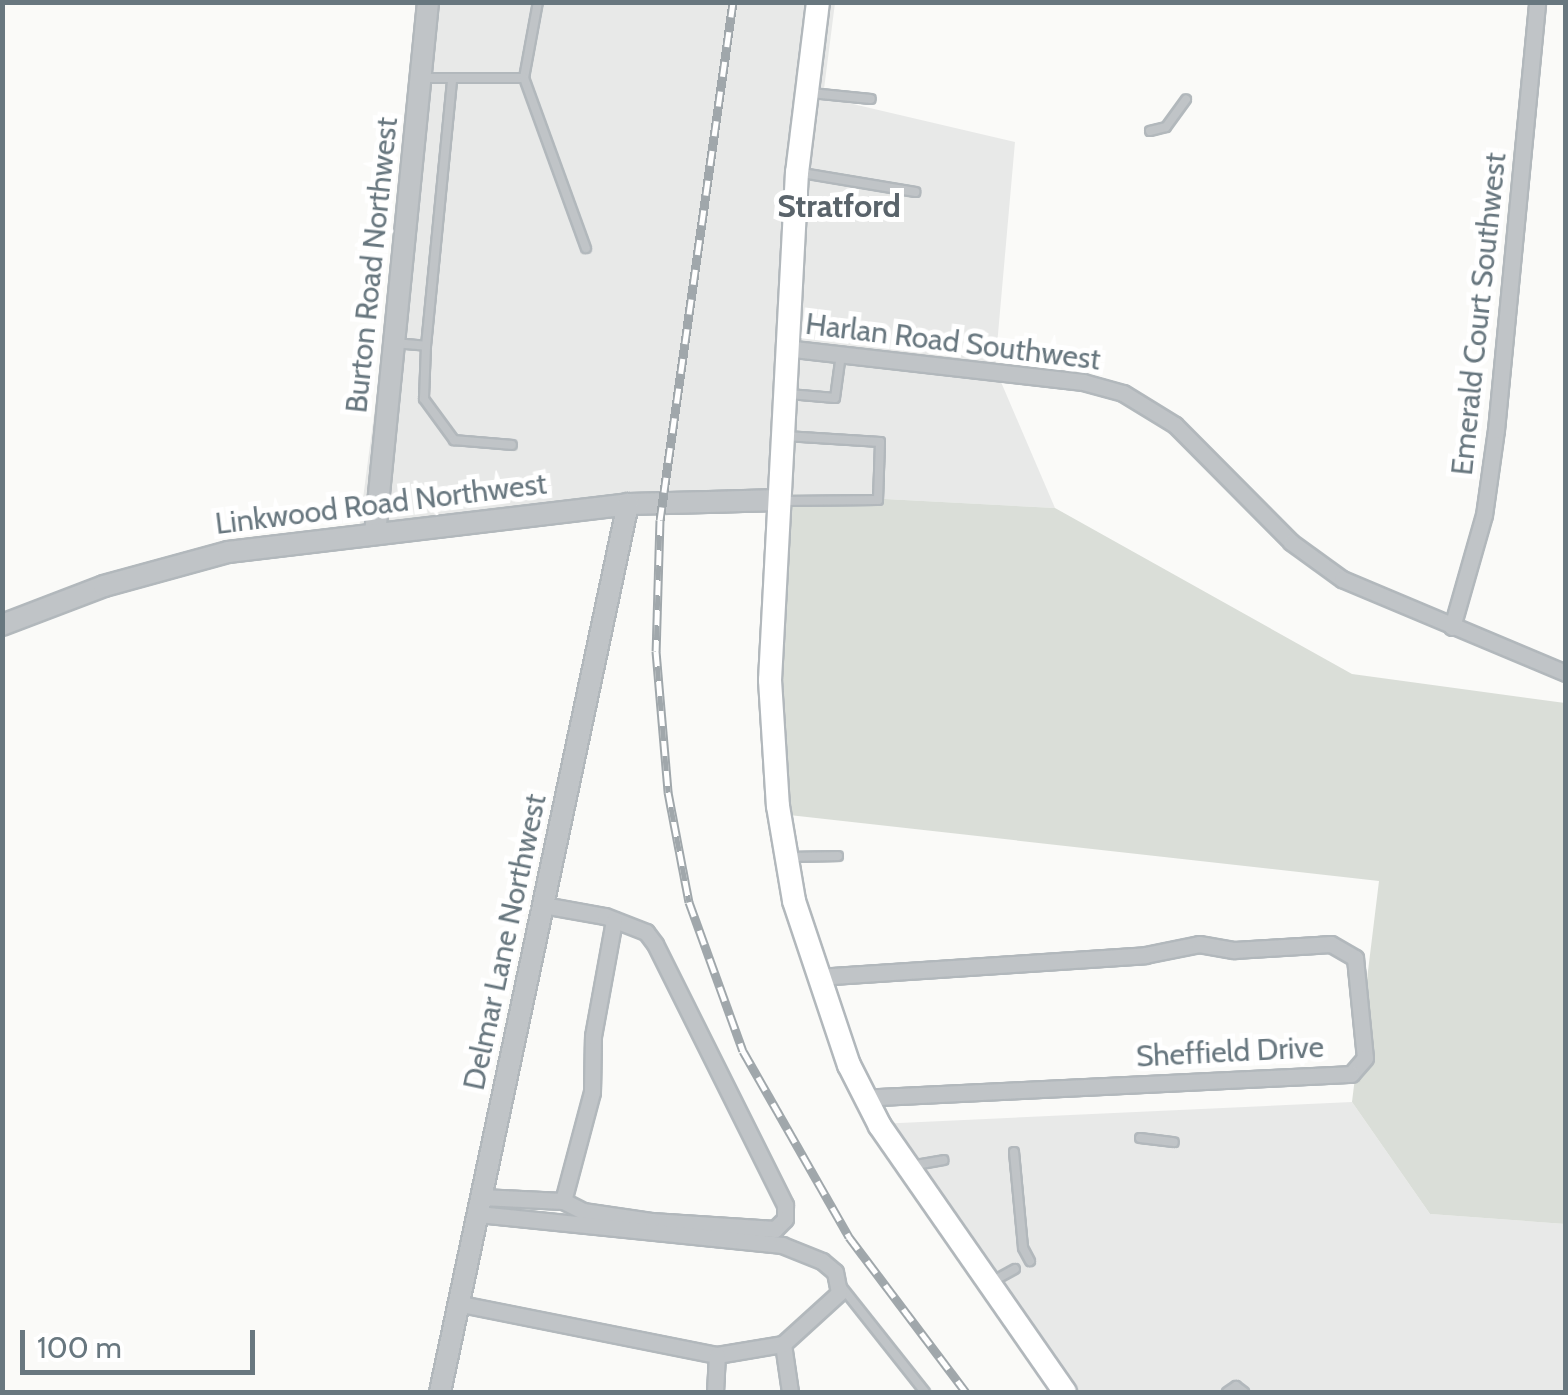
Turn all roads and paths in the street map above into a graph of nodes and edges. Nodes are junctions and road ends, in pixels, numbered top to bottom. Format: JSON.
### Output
{"nodes":[{"id":1,"x":428,"y":2,"type":"edge"},
{"id":2,"x":538,"y":2,"type":"edge"},
{"id":3,"x":818,"y":2,"type":"edge"},
{"id":4,"x":1537,"y":2,"type":"edge"},
{"id":5,"x":421,"y":78,"type":"junction"},
{"id":6,"x":524,"y":78,"type":"junction"},
{"id":7,"x":452,"y":80,"type":"junction"},
{"id":8,"x":807,"y":93,"type":"junction"},
{"id":9,"x":871,"y":99,"type":"dead end"},
{"id":10,"x":1186,"y":99,"type":"dead end"},
{"id":11,"x":1150,"y":131,"type":"dead end"},
{"id":12,"x":798,"y":172,"type":"junction"},
{"id":13,"x":915,"y":192,"type":"dead end"},
{"id":14,"x":586,"y":248,"type":"dead end"},
{"id":15,"x":394,"y":343,"type":"junction"},
{"id":16,"x":426,"y":346,"type":"junction"},
{"id":17,"x":785,"y":348,"type":"junction"},
{"id":18,"x":841,"y":354,"type":"junction"},
{"id":19,"x":783,"y":393,"type":"junction"},
{"id":20,"x":781,"y":436,"type":"junction"},
{"id":21,"x":512,"y":445,"type":"dead end"},
{"id":22,"x":778,"y":500,"type":"junction"},
{"id":23,"x":628,"y":504,"type":"junction"},
{"id":24,"x":374,"y":534,"type":"junction"},
{"id":25,"x":2,"y":626,"type":"edge"},
{"id":26,"x":1452,"y":627,"type":"junction"},
{"id":27,"x":1566,"y":672,"type":"edge"},
{"id":28,"x":838,"y":856,"type":"dead end"},
{"id":29,"x":787,"y":857,"type":"junction"},
{"id":30,"x":543,"y":906,"type":"junction"},
{"id":31,"x":614,"y":920,"type":"junction"},
{"id":32,"x":817,"y":977,"type":"junction"},
{"id":33,"x":866,"y":1098,"type":"junction"},
{"id":34,"x":1140,"y":1138,"type":"dead end"},
{"id":35,"x":1174,"y":1142,"type":"dead end"},
{"id":36,"x":1014,"y":1152,"type":"dead end"},
{"id":37,"x":943,"y":1160,"type":"dead end"},
{"id":38,"x":906,"y":1166,"type":"junction"},
{"id":39,"x":564,"y":1201,"type":"junction"},
{"id":40,"x":479,"y":1205,"type":"junction"},
{"id":41,"x":1030,"y":1261,"type":"dead end"},
{"id":42,"x":1015,"y":1269,"type":"dead end"},
{"id":43,"x":839,"y":1284,"type":"junction"},
{"id":44,"x":988,"y":1284,"type":"junction"},
{"id":45,"x":460,"y":1304,"type":"junction"},
{"id":46,"x":783,"y":1344,"type":"junction"},
{"id":47,"x":718,"y":1356,"type":"junction"},
{"id":48,"x":440,"y":1392,"type":"edge"},
{"id":49,"x":715,"y":1392,"type":"edge"},
{"id":50,"x":790,"y":1392,"type":"edge"},
{"id":51,"x":926,"y":1392,"type":"edge"},
{"id":52,"x":1065,"y":1392,"type":"edge"},
{"id":53,"x":1227,"y":1392,"type":"edge"},
{"id":54,"x":1244,"y":1392,"type":"edge"}],
"edges":[{"from":1,"to":5,"type":"street","name":"Burton Road Northwest"},
{"from":2,"to":6,"type":"lane"},
{"from":3,"to":8,"type":"main road"},
{"from":4,"to":26,"type":"street","name":"Emerald Court Southwest"},
{"from":5,"to":7,"type":"lane"},
{"from":5,"to":15,"type":"street","name":"Burton Road Northwest"},
{"from":6,"to":7,"type":"lane"},
{"from":6,"to":14,"type":"lane"},
{"from":7,"to":16,"type":"lane"},
{"from":8,"to":9,"type":"lane"},
{"from":8,"to":12,"type":"main road"},
{"from":10,"to":11,"type":"lane"},
{"from":12,"to":13,"type":"lane"},
{"from":12,"to":17,"type":"main road"},
{"from":15,"to":16,"type":"lane"},
{"from":15,"to":24,"type":"street","name":"Burton Road Northwest"},
{"from":16,"to":21,"type":"lane"},
{"from":17,"to":18,"type":"street","name":"Harlan Road Southwest"},
{"from":17,"to":19,"type":"main road"},
{"from":18,"to":19,"type":"lane"},
{"from":18,"to":26,"type":"street","name":"Harlan Road Southwest"},
{"from":19,"to":20,"type":"main road"},
{"from":20,"to":22,"type":"main road"},
{"from":20,"to":22,"type":"lane"},
{"from":22,"to":23,"type":"street","name":"Linkwood Road Northwest"},
{"from":22,"to":29,"type":"main road"},
{"from":23,"to":24,"type":"street","name":"Linkwood Road Northwest"},
{"from":23,"to":30,"type":"street","name":"Delmar Lane Northwest"},
{"from":24,"to":25,"type":"street","name":"Linkwood Road Northwest"},
{"from":26,"to":27,"type":"street","name":"Harlan Road Southwest"},
{"from":28,"to":29,"type":"lane"},
{"from":29,"to":32,"type":"main road"},
{"from":30,"to":31,"type":"street"},
{"from":30,"to":40,"type":"street","name":"Delmar Lane Northwest"},
{"from":31,"to":39,"type":"street"},
{"from":31,"to":39,"type":"street"},
{"from":32,"to":33,"type":"main road"},
{"from":32,"to":33,"type":"street","name":"Sheffield Drive"},
{"from":33,"to":38,"type":"main road"},
{"from":34,"to":35,"type":"lane"},
{"from":36,"to":41,"type":"lane"},
{"from":37,"to":38,"type":"lane"},
{"from":38,"to":44,"type":"main road"},
{"from":39,"to":40,"type":"street"},
{"from":40,"to":43,"type":"street"},
{"from":40,"to":45,"type":"street","name":"Delmar Lane Northwest"},
{"from":42,"to":44,"type":"lane"},
{"from":43,"to":46,"type":"street"},
{"from":43,"to":51,"type":"lane"},
{"from":44,"to":52,"type":"main road"},
{"from":45,"to":47,"type":"street"},
{"from":45,"to":48,"type":"street","name":"Delmar Lane Northwest"},
{"from":46,"to":47,"type":"street"},
{"from":46,"to":50,"type":"street"},
{"from":47,"to":49,"type":"street"},
{"from":53,"to":54,"type":"lane"}]}
